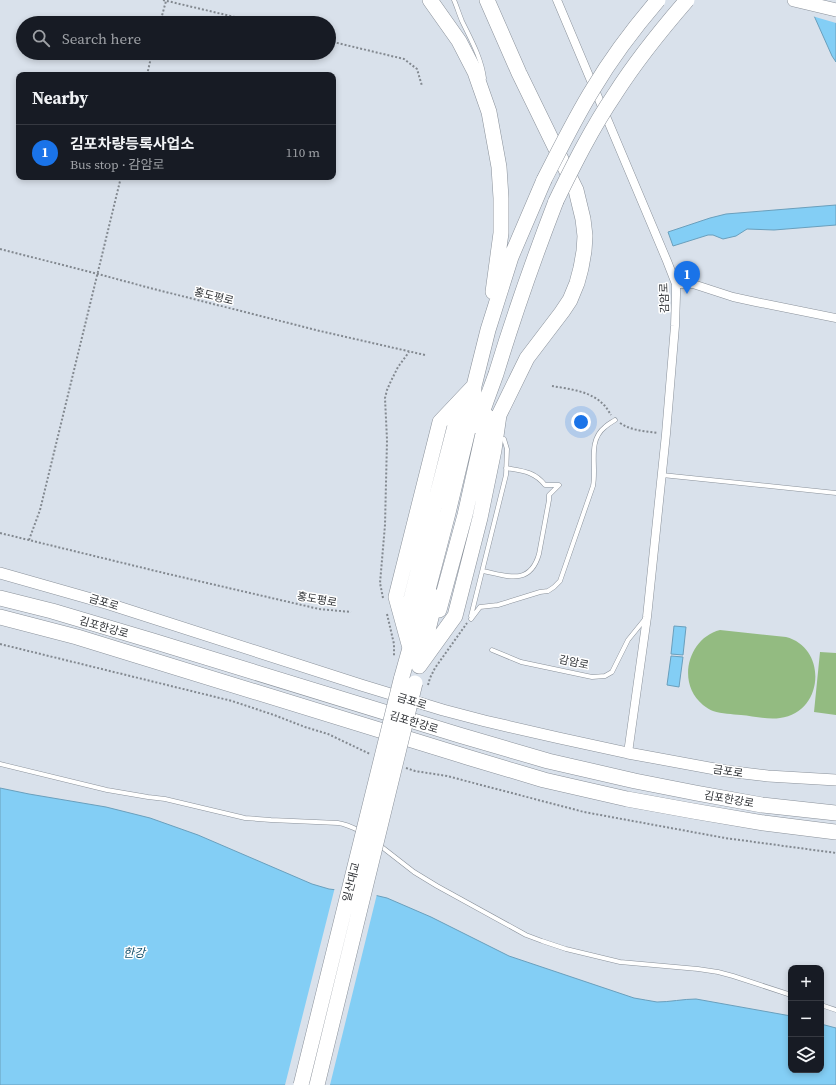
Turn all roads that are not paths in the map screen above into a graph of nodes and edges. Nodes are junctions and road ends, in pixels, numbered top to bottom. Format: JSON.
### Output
{"nodes":[{"id":1,"x":430,"y":0,"type":"edge"},
{"id":2,"x":454,"y":0,"type":"edge"},
{"id":3,"x":487,"y":0,"type":"edge"},
{"id":4,"x":557,"y":0,"type":"edge"},
{"id":5,"x":658,"y":0,"type":"edge"},
{"id":6,"x":687,"y":0,"type":"edge"},
{"id":7,"x":794,"y":0,"type":"edge"},
{"id":8,"x":836,"y":10,"type":"edge"},
{"id":9,"x":485,"y":83,"type":"dead end"},
{"id":10,"x":486,"y":90,"type":"dead end"},
{"id":11,"x":491,"y":119,"type":"junction"},
{"id":12,"x":676,"y":284,"type":"junction"},
{"id":13,"x":836,"y":318,"type":"edge"},
{"id":14,"x":488,"y":330,"type":"junction"},
{"id":15,"x":474,"y":386,"type":"junction"},
{"id":16,"x":492,"y":387,"type":"junction"},
{"id":17,"x":499,"y":415,"type":"junction"},
{"id":18,"x":615,"y":420,"type":"road end"},
{"id":19,"x":504,"y":439,"type":"junction"},
{"id":20,"x":506,"y":468,"type":"junction"},
{"id":21,"x":662,"y":475,"type":"junction"},
{"id":22,"x":836,"y":493,"type":"edge"},
{"id":23,"x":483,"y":571,"type":"junction"},
{"id":24,"x":0,"y":572,"type":"edge"},
{"id":25,"x":0,"y":598,"type":"edge"},
{"id":26,"x":0,"y":617,"type":"edge"},
{"id":27,"x":647,"y":617,"type":"junction"},
{"id":28,"x":410,"y":648,"type":"junction"},
{"id":29,"x":492,"y":650,"type":"dead end"},
{"id":30,"x":419,"y":666,"type":"junction"},
{"id":31,"x":415,"y":683,"type":"junction"},
{"id":32,"x":628,"y":753,"type":"junction"},
{"id":33,"x":0,"y":764,"type":"edge"},
{"id":34,"x":836,"y":780,"type":"edge"},
{"id":35,"x":836,"y":813,"type":"edge"},
{"id":36,"x":836,"y":832,"type":"edge"},
{"id":37,"x":365,"y":835,"type":"dead end"},
{"id":38,"x":370,"y":839,"type":"dead end"},
{"id":39,"x":788,"y":994,"type":"edge"},
{"id":40,"x":824,"y":1006,"type":"edge"},
{"id":41,"x":836,"y":1010,"type":"edge"},
{"id":42,"x":300,"y":1085,"type":"edge"},
{"id":43,"x":317,"y":1085,"type":"edge"}],
"edges":[{"from":1,"to":11,"type":"highway"},
{"from":2,"to":9,"type":"lane"},
{"from":3,"to":17,"type":"highway"},
{"from":4,"to":12,"type":"street","name":"감암로"},
{"from":5,"to":14,"type":"highway","bridge":true},
{"from":6,"to":16,"type":"highway","bridge":true},
{"from":7,"to":8,"type":"main road"},
{"from":10,"to":11,"type":"lane"},
{"from":11,"to":14,"type":"highway"},
{"from":12,"to":13,"type":"street"},
{"from":12,"to":21,"type":"street","name":"감암로"},
{"from":14,"to":15,"type":"highway"},
{"from":15,"to":28,"type":"highway"},
{"from":15,"to":28,"type":"highway"},
{"from":16,"to":17,"type":"highway"},
{"from":16,"to":30,"type":"highway"},
{"from":17,"to":19,"type":"highway"},
{"from":17,"to":30,"type":"highway"},
{"from":18,"to":23,"type":"lane"},
{"from":19,"to":20,"type":"lane"},
{"from":19,"to":30,"type":"highway"},
{"from":20,"to":23,"type":"lane"},
{"from":20,"to":23,"type":"lane"},
{"from":21,"to":22,"type":"lane"},
{"from":21,"to":27,"type":"street","name":"감암로"},
{"from":24,"to":32,"type":"main road","name":"금포로"},
{"from":25,"to":35,"type":"highway","name":"김포한강로"},
{"from":26,"to":36,"type":"highway","name":"김포한강로"},
{"from":27,"to":29,"type":"lane","name":"감암로"},
{"from":27,"to":32,"type":"street","name":"감암로"},
{"from":28,"to":31,"type":"highway"},
{"from":30,"to":31,"type":"highway"},
{"from":31,"to":42,"type":"highway","name":"일산대교","bridge":true},
{"from":31,"to":43,"type":"highway","name":"일산대교","bridge":true},
{"from":32,"to":34,"type":"main road","name":"금포로"},
{"from":33,"to":37,"type":"lane"},
{"from":38,"to":39,"type":"lane"},
{"from":40,"to":41,"type":"lane"}]}
